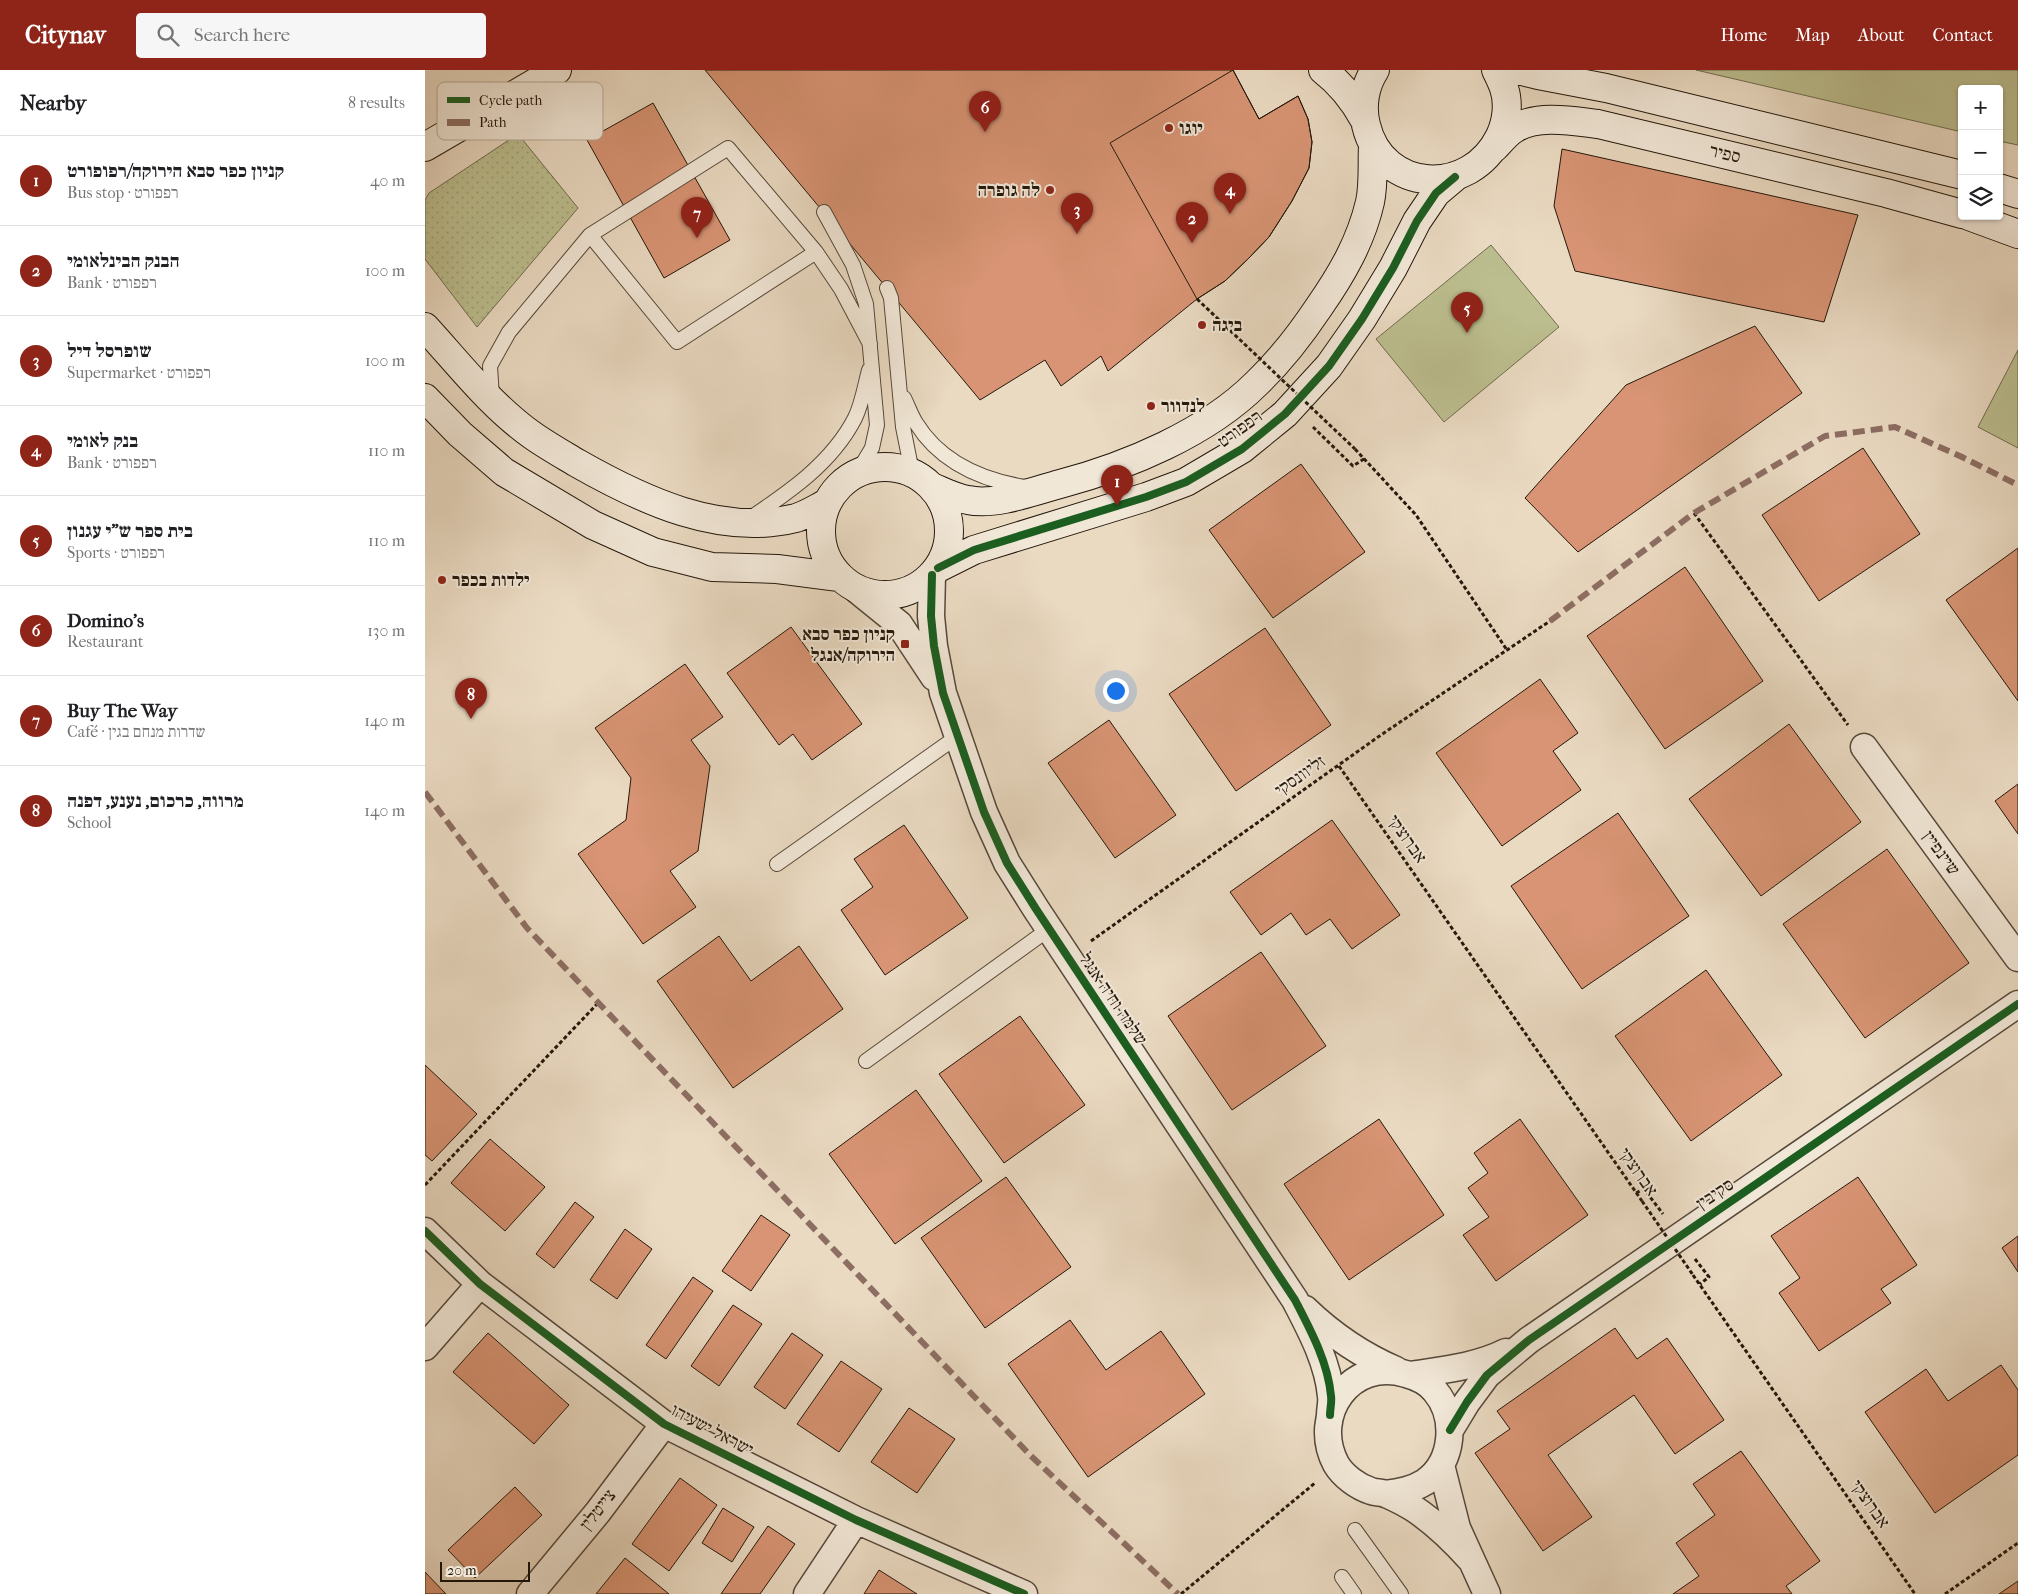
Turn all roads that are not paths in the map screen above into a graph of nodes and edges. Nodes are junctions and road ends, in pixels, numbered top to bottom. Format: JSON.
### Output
{"nodes":[{"id":1,"x":557,"y":70,"type":"edge"},
{"id":2,"x":1323,"y":70,"type":"edge"},
{"id":3,"x":1375,"y":70,"type":"edge"},
{"id":4,"x":1496,"y":70,"type":"edge"},
{"id":5,"x":1519,"y":70,"type":"edge"},
{"id":6,"x":536,"y":82,"type":"edge"},
{"id":7,"x":1364,"y":119,"type":"junction"},
{"id":8,"x":437,"y":140,"type":"edge"},
{"id":9,"x":1373,"y":145,"type":"junction"},
{"id":10,"x":425,"y":147,"type":"edge"},
{"id":11,"x":1495,"y":148,"type":"junction"},
{"id":12,"x":1958,"y":174,"type":"edge"},
{"id":13,"x":1455,"y":177,"type":"junction"},
{"id":14,"x":2003,"y":189,"type":"edge"},
{"id":15,"x":2018,"y":194,"type":"edge"},
{"id":16,"x":824,"y":212,"type":"dead end"},
{"id":17,"x":1958,"y":213,"type":"edge"},
{"id":18,"x":1980,"y":220,"type":"edge"},
{"id":19,"x":2018,"y":234,"type":"edge"},
{"id":20,"x":590,"y":235,"type":"junction"},
{"id":21,"x":816,"y":252,"type":"junction"},
{"id":22,"x":887,"y":288,"type":"dead end"},
{"id":23,"x":425,"y":327,"type":"edge"},
{"id":24,"x":870,"y":344,"type":"junction"},
{"id":25,"x":871,"y":362,"type":"junction"},
{"id":26,"x":899,"y":390,"type":"junction"},
{"id":27,"x":425,"y":398,"type":"edge"},
{"id":28,"x":493,"y":401,"type":"junction"},
{"id":29,"x":857,"y":473,"type":"junction"},
{"id":30,"x":922,"y":480,"type":"junction"},
{"id":31,"x":1038,"y":490,"type":"junction"},
{"id":32,"x":827,"y":503,"type":"junction"},
{"id":33,"x":746,"y":522,"type":"junction"},
{"id":34,"x":935,"y":572,"type":"junction"},
{"id":35,"x":848,"y":583,"type":"junction"},
{"id":36,"x":943,"y":693,"type":"junction"},
{"id":37,"x":958,"y":736,"type":"junction"},
{"id":38,"x":1865,"y":747,"type":"road end"},
{"id":39,"x":777,"y":864,"type":"dead end"},
{"id":40,"x":1049,"y":929,"type":"junction"},
{"id":41,"x":2018,"y":958,"type":"edge"},
{"id":42,"x":2018,"y":1004,"type":"edge"},
{"id":43,"x":866,"y":1060,"type":"dead end"},
{"id":44,"x":425,"y":1231,"type":"edge"},
{"id":45,"x":480,"y":1284,"type":"junction"},
{"id":46,"x":1295,"y":1300,"type":"junction"},
{"id":47,"x":1529,"y":1340,"type":"junction"},
{"id":48,"x":425,"y":1347,"type":"edge"},
{"id":49,"x":1403,"y":1373,"type":"junction"},
{"id":50,"x":1330,"y":1415,"type":"junction"},
{"id":51,"x":664,"y":1424,"type":"junction"},
{"id":52,"x":1451,"y":1430,"type":"junction"},
{"id":53,"x":1441,"y":1465,"type":"junction"},
{"id":54,"x":1385,"y":1494,"type":"junction"},
{"id":55,"x":856,"y":1520,"type":"junction"},
{"id":56,"x":1355,"y":1530,"type":"dead end"},
{"id":57,"x":1472,"y":1561,"type":"junction"},
{"id":58,"x":1342,"y":1577,"type":"dead end"},
{"id":59,"x":529,"y":1594,"type":"edge"},
{"id":60,"x":807,"y":1594,"type":"edge"},
{"id":61,"x":1024,"y":1594,"type":"edge"},
{"id":62,"x":1355,"y":1594,"type":"edge"},
{"id":63,"x":1401,"y":1594,"type":"edge"},
{"id":64,"x":1487,"y":1594,"type":"edge"}],
"edges":[{"from":1,"to":6,"type":"street"},
{"from":2,"to":7,"type":"street"},
{"from":3,"to":7,"type":"street"},
{"from":4,"to":11,"type":"street"},
{"from":5,"to":12,"type":"street","name":"ספיר"},
{"from":7,"to":9,"type":"street"},
{"from":8,"to":10,"type":"street"},
{"from":9,"to":13,"type":"street"},
{"from":9,"to":31,"type":"street","name":"רפפורט"},
{"from":11,"to":13,"type":"street","name":"ספיר"},
{"from":11,"to":17,"type":"street","name":"ספיר"},
{"from":13,"to":34,"type":"street","name":"רפפורט"},
{"from":14,"to":15,"type":"street"},
{"from":16,"to":24,"type":"lane"},
{"from":18,"to":19,"type":"street"},
{"from":20,"to":21,"type":"lane"},
{"from":20,"to":21,"type":"lane"},
{"from":20,"to":28,"type":"lane"},
{"from":21,"to":24,"type":"lane"},
{"from":22,"to":26,"type":"lane"},
{"from":23,"to":28,"type":"street"},
{"from":24,"to":25,"type":"lane"},
{"from":25,"to":29,"type":"lane"},
{"from":25,"to":33,"type":"lane"},
{"from":26,"to":30,"type":"lane"},
{"from":26,"to":31,"type":"lane"},
{"from":27,"to":35,"type":"street"},
{"from":28,"to":33,"type":"street"},
{"from":29,"to":30,"type":"street"},
{"from":29,"to":32,"type":"street"},
{"from":30,"to":31,"type":"street","name":"רפפורט"},
{"from":30,"to":34,"type":"street"},
{"from":32,"to":33,"type":"street"},
{"from":32,"to":35,"type":"street"},
{"from":34,"to":35,"type":"street"},
{"from":34,"to":36,"type":"street","name":"שלמה וחיה אנגל"},
{"from":35,"to":36,"type":"street","name":"שלמה וחיה אנגל"},
{"from":36,"to":37,"type":"street","name":"שלמה וחיה אנגל"},
{"from":37,"to":39,"type":"lane"},
{"from":37,"to":40,"type":"street","name":"שלמה וחיה אנגל"},
{"from":38,"to":41,"type":"street","name":"שיינפיין"},
{"from":40,"to":43,"type":"lane"},
{"from":40,"to":46,"type":"street","name":"שלמה וחיה אנגל"},
{"from":42,"to":47,"type":"street","name":"סקיבין"},
{"from":44,"to":45,"type":"street","name":"ישראל ישעיהו"},
{"from":45,"to":48,"type":"street"},
{"from":45,"to":51,"type":"street","name":"ישראל ישעיהו"},
{"from":46,"to":49,"type":"street","name":"שלמה וחיה אנגל"},
{"from":46,"to":50,"type":"street","name":"שלמה וחיה אנגל"},
{"from":47,"to":49,"type":"street","name":"סקיבין"},
{"from":47,"to":52,"type":"street","name":"סקיבין"},
{"from":49,"to":50,"type":"street"},
{"from":49,"to":52,"type":"street"},
{"from":50,"to":54,"type":"street"},
{"from":51,"to":55,"type":"street","name":"ישראל ישעיהו"},
{"from":51,"to":59,"type":"street","name":"צייטלין"},
{"from":52,"to":53,"type":"street"},
{"from":53,"to":54,"type":"street"},
{"from":53,"to":57,"type":"street"},
{"from":54,"to":57,"type":"street"},
{"from":55,"to":60,"type":"street"},
{"from":55,"to":61,"type":"street","name":"ישראל ישעיהו"},
{"from":56,"to":63,"type":"lane"},
{"from":57,"to":64,"type":"street"},
{"from":58,"to":62,"type":"lane"}]}
